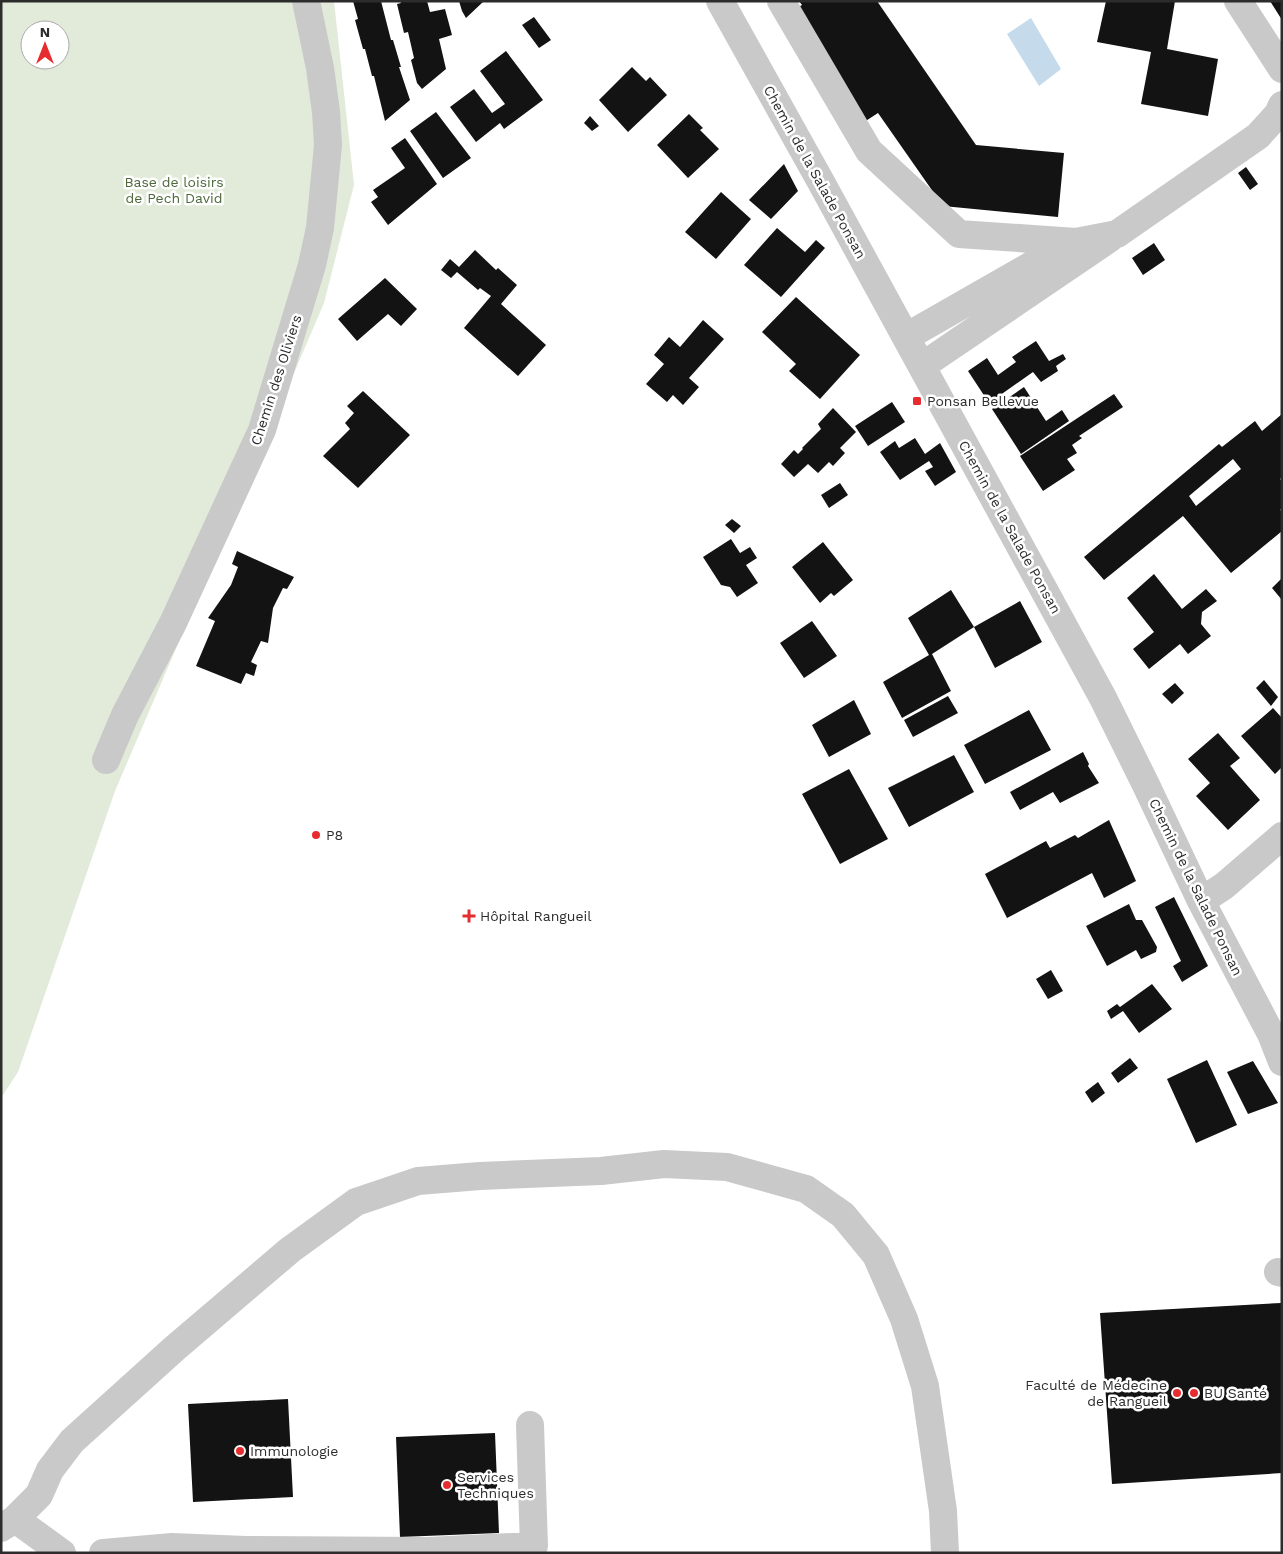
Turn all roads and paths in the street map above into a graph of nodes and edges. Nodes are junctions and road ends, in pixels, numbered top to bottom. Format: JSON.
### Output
{"nodes":[{"id":1,"x":306,"y":1,"type":"edge"},
{"id":2,"x":720,"y":1,"type":"edge"},
{"id":3,"x":781,"y":1,"type":"edge"},
{"id":4,"x":1238,"y":1,"type":"edge"},
{"id":5,"x":1282,"y":69,"type":"edge"},
{"id":6,"x":1282,"y":104,"type":"edge"},
{"id":7,"x":1117,"y":234,"type":"junction"},
{"id":8,"x":1076,"y":242,"type":"junction"},
{"id":9,"x":906,"y":337,"type":"junction"},
{"id":10,"x":922,"y":366,"type":"junction"},
{"id":11,"x":106,"y":760,"type":"dead end"},
{"id":12,"x":1282,"y":836,"type":"edge"},
{"id":13,"x":1201,"y":901,"type":"junction"},
{"id":14,"x":1282,"y":1062,"type":"edge"},
{"id":15,"x":530,"y":1424,"type":"dead end"},
{"id":16,"x":8,"y":1524,"type":"edge"},
{"id":17,"x":62,"y":1553,"type":"edge"},
{"id":18,"x":103,"y":1553,"type":"edge"},
{"id":19,"x":945,"y":1553,"type":"edge"}],
"edges":[{"from":1,"to":11,"type":"street","name":"Chemin des Oliviers"},
{"from":2,"to":9,"type":"street","name":"Chemin de la Salade Ponsan"},
{"from":3,"to":8,"type":"street"},
{"from":4,"to":5,"type":"street"},
{"from":6,"to":7,"type":"street"},
{"from":7,"to":8,"type":"street"},
{"from":7,"to":10,"type":"street"},
{"from":8,"to":9,"type":"street"},
{"from":9,"to":10,"type":"street","name":"Chemin de la Salade Ponsan"},
{"from":10,"to":13,"type":"street","name":"Chemin de la Salade Ponsan"},
{"from":12,"to":13,"type":"street"},
{"from":13,"to":14,"type":"street","name":"Chemin de la Salade Ponsan"},
{"from":15,"to":18,"type":"street"},
{"from":16,"to":17,"type":"street"},
{"from":16,"to":19,"type":"street"}]}
